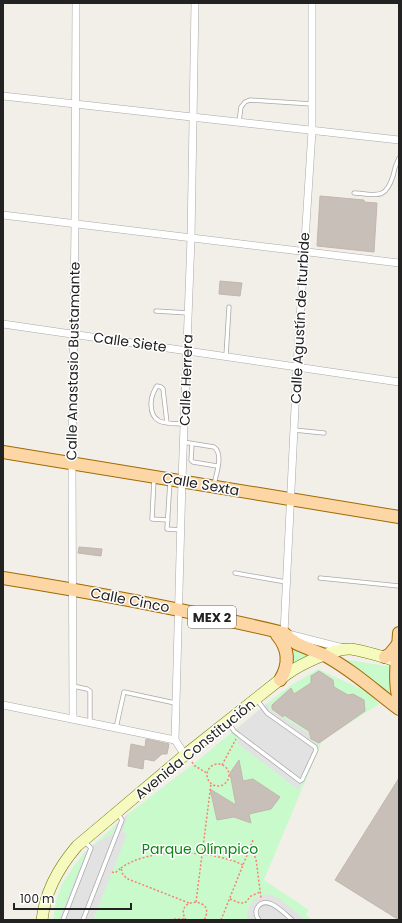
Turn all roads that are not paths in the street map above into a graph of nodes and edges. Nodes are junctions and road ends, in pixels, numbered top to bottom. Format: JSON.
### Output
{"nodes":[{"id":1,"x":76,"y":3,"type":"edge"},
{"id":2,"x":195,"y":3,"type":"edge"},
{"id":3,"x":312,"y":3,"type":"edge"},
{"id":4,"x":3,"y":96,"type":"edge"},
{"id":5,"x":75,"y":104,"type":"junction"},
{"id":6,"x":312,"y":104,"type":"junction"},
{"id":7,"x":193,"y":117,"type":"junction"},
{"id":8,"x":238,"y":122,"type":"junction"},
{"id":9,"x":312,"y":131,"type":"junction"},
{"id":10,"x":399,"y":140,"type":"edge"},
{"id":11,"x":399,"y":158,"type":"edge"},
{"id":12,"x":354,"y":193,"type":"dead end"},
{"id":13,"x":3,"y":215,"type":"edge"},
{"id":14,"x":75,"y":224,"type":"junction"},
{"id":15,"x":191,"y":238,"type":"junction"},
{"id":16,"x":304,"y":252,"type":"junction"},
{"id":17,"x":399,"y":264,"type":"edge"},
{"id":18,"x":229,"y":307,"type":"dead end"},
{"id":19,"x":156,"y":311,"type":"dead end"},
{"id":20,"x":188,"y":313,"type":"junction"},
{"id":21,"x":3,"y":324,"type":"edge"},
{"id":22,"x":74,"y":334,"type":"junction"},
{"id":23,"x":187,"y":350,"type":"junction"},
{"id":24,"x":226,"y":356,"type":"junction"},
{"id":25,"x":297,"y":367,"type":"junction"},
{"id":26,"x":399,"y":382,"type":"edge"},
{"id":27,"x":166,"y":423,"type":"junction"},
{"id":28,"x":184,"y":424,"type":"junction"},
{"id":29,"x":294,"y":430,"type":"junction"},
{"id":30,"x":324,"y":433,"type":"dead end"},
{"id":31,"x":183,"y":442,"type":"junction"},
{"id":32,"x":192,"y":444,"type":"junction"},
{"id":33,"x":3,"y":452,"type":"edge"},
{"id":34,"x":72,"y":463,"type":"junction"},
{"id":35,"x":217,"y":466,"type":"junction"},
{"id":36,"x":154,"y":476,"type":"junction"},
{"id":37,"x":176,"y":479,"type":"junction"},
{"id":38,"x":214,"y":487,"type":"junction"},
{"id":39,"x":291,"y":498,"type":"junction"},
{"id":40,"x":399,"y":516,"type":"edge"},
{"id":41,"x":168,"y":520,"type":"junction"},
{"id":42,"x":181,"y":530,"type":"junction"},
{"id":43,"x":235,"y":573,"type":"dead end"},
{"id":44,"x":3,"y":578,"type":"edge"},
{"id":45,"x":320,"y":578,"type":"dead end"},
{"id":46,"x":286,"y":582,"type":"junction"},
{"id":47,"x":399,"y":586,"type":"edge"},
{"id":48,"x":72,"y":589,"type":"junction"},
{"id":49,"x":179,"y":610,"type":"junction"},
{"id":50,"x":280,"y":635,"type":"junction"},
{"id":51,"x":399,"y":638,"type":"edge"},
{"id":52,"x":350,"y":649,"type":"junction"},
{"id":53,"x":324,"y":655,"type":"junction"},
{"id":54,"x":394,"y":660,"type":"edge"},
{"id":55,"x":280,"y":680,"type":"junction"},
{"id":56,"x":73,"y":686,"type":"junction"},
{"id":57,"x":256,"y":699,"type":"junction"},
{"id":58,"x":399,"y":700,"type":"edge"},
{"id":59,"x":176,"y":703,"type":"junction"},
{"id":60,"x":3,"y":705,"type":"edge"},
{"id":61,"x":399,"y":709,"type":"edge"},
{"id":62,"x":73,"y":719,"type":"junction"},
{"id":63,"x":90,"y":722,"type":"junction"},
{"id":64,"x":228,"y":722,"type":"junction"},
{"id":65,"x":116,"y":728,"type":"junction"},
{"id":66,"x":175,"y":740,"type":"junction"},
{"id":67,"x":186,"y":754,"type":"junction"},
{"id":68,"x":117,"y":813,"type":"junction"},
{"id":69,"x":84,"y":840,"type":"junction"},
{"id":70,"x":42,"y":920,"type":"edge"},
{"id":71,"x":63,"y":920,"type":"edge"},
{"id":72,"x":82,"y":920,"type":"edge"},
{"id":73,"x":259,"y":920,"type":"edge"},
{"id":74,"x":292,"y":920,"type":"edge"}],
"edges":[{"from":1,"to":5,"type":"street","name":"Calle Anastasio Bustamante"},
{"from":2,"to":7,"type":"street","name":"Calle Herrera"},
{"from":3,"to":6,"type":"street","name":"Calle Agustín de Iturbide"},
{"from":4,"to":5,"type":"street"},
{"from":5,"to":7,"type":"street"},
{"from":5,"to":14,"type":"street","name":"Calle Anastasio Bustamante"},
{"from":6,"to":8,"type":"lane"},
{"from":6,"to":9,"type":"street","name":"Calle Agustín de Iturbide"},
{"from":7,"to":8,"type":"street"},
{"from":7,"to":15,"type":"street","name":"Calle Herrera"},
{"from":8,"to":9,"type":"street"},
{"from":9,"to":10,"type":"street"},
{"from":9,"to":16,"type":"street","name":"Calle Agustín de Iturbide"},
{"from":11,"to":12,"type":"lane"},
{"from":13,"to":14,"type":"street"},
{"from":14,"to":15,"type":"street"},
{"from":14,"to":22,"type":"street","name":"Calle Anastasio Bustamante"},
{"from":15,"to":16,"type":"street"},
{"from":15,"to":20,"type":"street","name":"Calle Herrera"},
{"from":16,"to":17,"type":"street"},
{"from":16,"to":25,"type":"street","name":"Calle Agustín de Iturbide"},
{"from":18,"to":24,"type":"lane"},
{"from":19,"to":20,"type":"lane"},
{"from":20,"to":23,"type":"street","name":"Calle Herrera"},
{"from":21,"to":22,"type":"street","name":"Calle Siete"},
{"from":22,"to":23,"type":"street","name":"Calle Siete"},
{"from":22,"to":34,"type":"street","name":"Calle Anastasio Bustamante"},
{"from":23,"to":24,"type":"street","name":"Calle Siete"},
{"from":23,"to":28,"type":"street","name":"Calle Herrera"},
{"from":24,"to":25,"type":"street","name":"Calle Siete"},
{"from":25,"to":26,"type":"street","name":"Calle Siete"},
{"from":25,"to":29,"type":"street","name":"Calle Agustín de Iturbide"},
{"from":27,"to":27,"type":"lane"},
{"from":27,"to":28,"type":"lane"},
{"from":28,"to":31,"type":"street","name":"Calle Herrera"},
{"from":29,"to":30,"type":"lane"},
{"from":29,"to":39,"type":"street","name":"Calle Agustín de Iturbide"},
{"from":31,"to":32,"type":"lane"},
{"from":31,"to":37,"type":"street","name":"Calle Herrera"},
{"from":32,"to":35,"type":"lane"},
{"from":32,"to":35,"type":"lane"},
{"from":33,"to":34,"type":"main road","name":"Calle Sexta"},
{"from":34,"to":36,"type":"main road","name":"Calle Sexta"},
{"from":34,"to":48,"type":"street","name":"Calle Anastasio Bustamante"},
{"from":35,"to":38,"type":"lane"},
{"from":36,"to":37,"type":"main road","name":"Calle Sexta"},
{"from":36,"to":41,"type":"lane"},
{"from":37,"to":38,"type":"main road","name":"Calle Sexta"},
{"from":37,"to":41,"type":"lane"},
{"from":37,"to":42,"type":"street","name":"Calle Herrera"},
{"from":38,"to":39,"type":"main road","name":"Calle Sexta"},
{"from":39,"to":40,"type":"main road","name":"Calle Sexta"},
{"from":39,"to":46,"type":"street","name":"Calle Agustín de Iturbide"},
{"from":41,"to":42,"type":"lane"},
{"from":42,"to":49,"type":"street","name":"Calle Herrera"},
{"from":43,"to":46,"type":"lane"},
{"from":44,"to":48,"type":"main road","name":"Calle Cinco","number":"MEX 2"},
{"from":45,"to":47,"type":"lane"},
{"from":46,"to":50,"type":"street","name":"Calle Agustín de Iturbide"},
{"from":48,"to":49,"type":"main road","name":"Calle Cinco","number":"MEX 2"},
{"from":48,"to":56,"type":"street","name":"Calle Anastasio Bustamante"},
{"from":49,"to":50,"type":"main road","name":"Calle Cinco","number":"MEX 2"},
{"from":49,"to":59,"type":"street","name":"Calle Herrera"},
{"from":50,"to":52,"type":"street"},
{"from":50,"to":53,"type":"main road","name":"Calle Cinco","number":"MEX 2"},
{"from":50,"to":55,"type":"main road"},
{"from":51,"to":54,"type":"main road"},
{"from":52,"to":53,"type":"main road","name":"Avenida Constitución"},
{"from":52,"to":54,"type":"main road","name":"Avenida Constitución"},
{"from":53,"to":55,"type":"main road","name":"Avenida Constitución"},
{"from":53,"to":61,"type":"main road","name":"Calle Cinco","number":"MEX 2"},
{"from":54,"to":58,"type":"main road"},
{"from":55,"to":57,"type":"main road","name":"Avenida Constitución"},
{"from":56,"to":62,"type":"street","name":"Calle Anastasio Bustamante"},
{"from":56,"to":63,"type":"lane"},
{"from":57,"to":64,"type":"main road","name":"Avenida Constitución"},
{"from":57,"to":64,"type":"lane"},
{"from":59,"to":65,"type":"lane"},
{"from":59,"to":66,"type":"street","name":"Calle Herrera"},
{"from":60,"to":62,"type":"street"},
{"from":62,"to":63,"type":"street"},
{"from":63,"to":65,"type":"street"},
{"from":64,"to":67,"type":"main road","name":"Avenida Constitución"},
{"from":65,"to":66,"type":"street"},
{"from":66,"to":67,"type":"street"},
{"from":67,"to":68,"type":"main road","name":"Avenida Constitución"},
{"from":68,"to":69,"type":"main road","name":"Avenida Constitución"},
{"from":68,"to":72,"type":"lane"},
{"from":69,"to":70,"type":"main road","name":"Avenida Constitución"},
{"from":69,"to":71,"type":"lane"},
{"from":73,"to":74,"type":"lane"}]}
